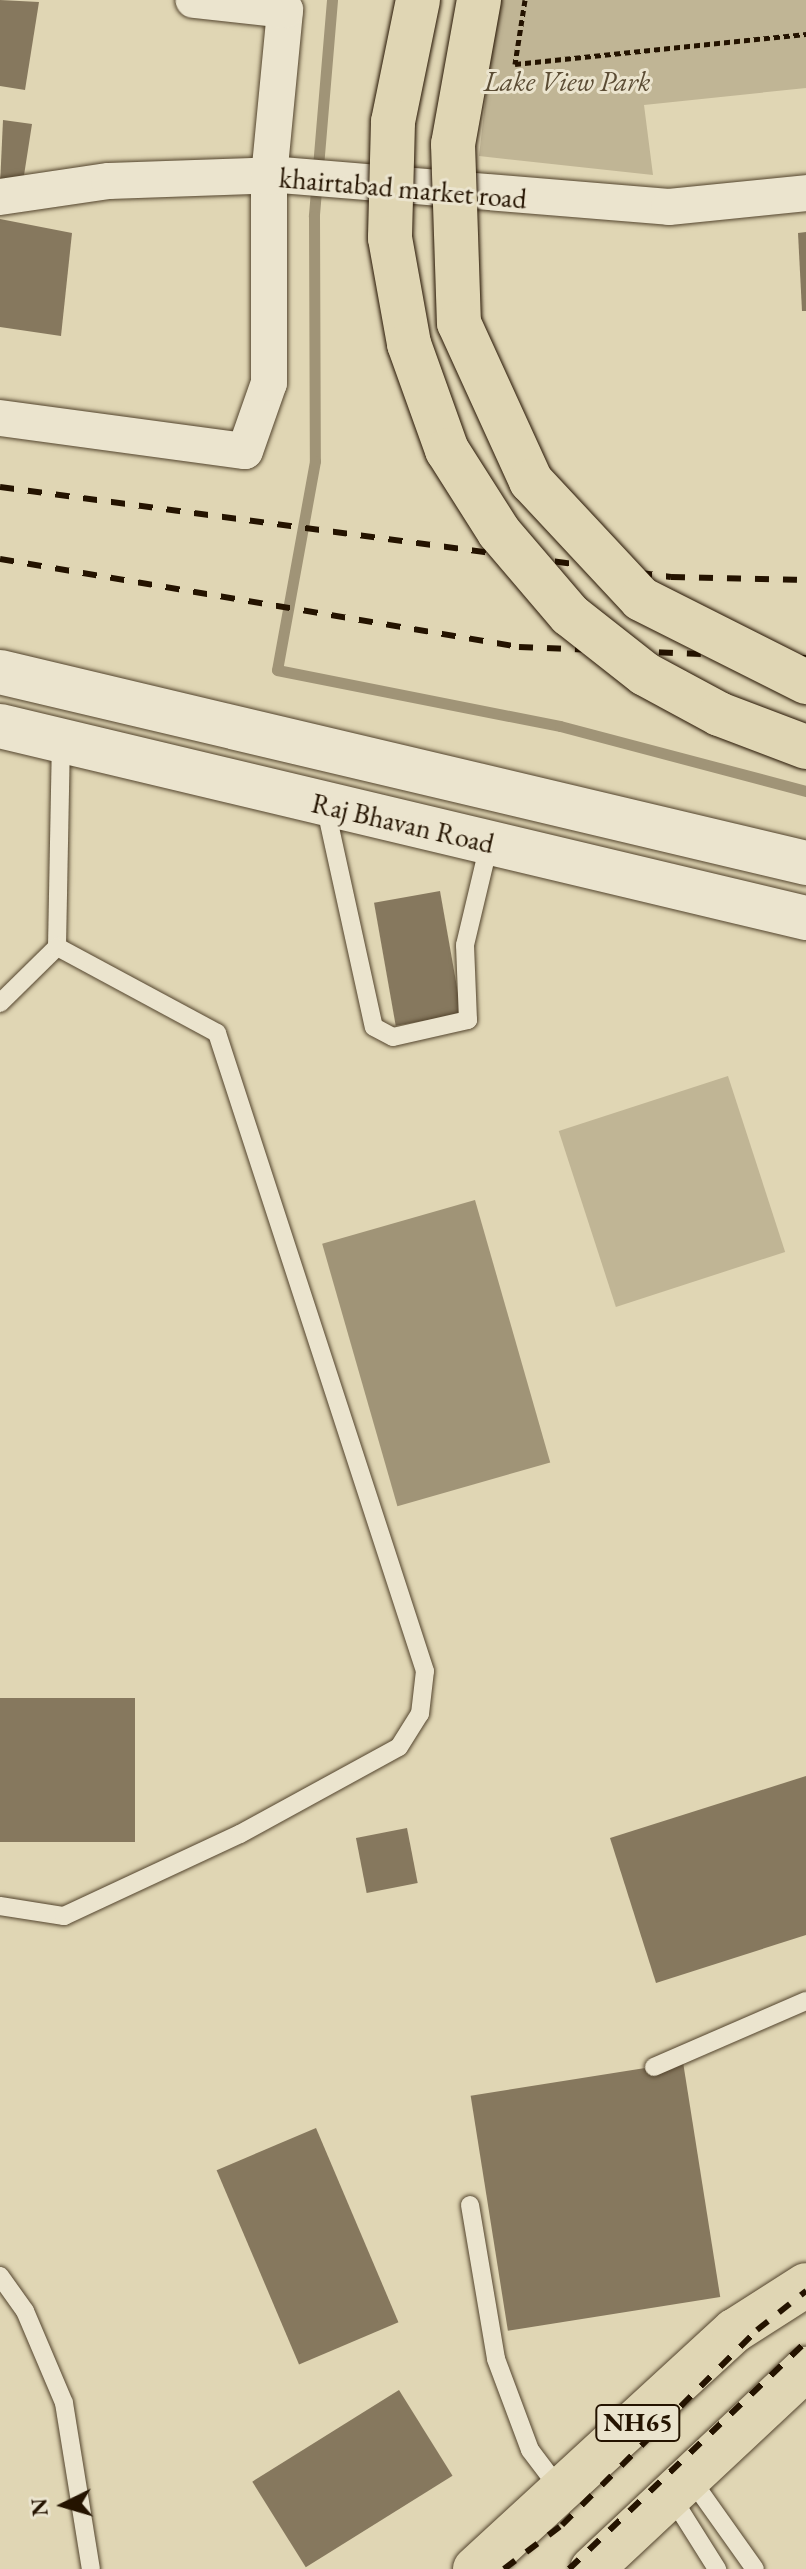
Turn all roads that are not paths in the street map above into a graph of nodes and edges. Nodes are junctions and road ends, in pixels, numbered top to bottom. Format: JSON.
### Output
{"nodes":[{"id":1,"x":194,"y":0,"type":"edge"},
{"id":2,"x":418,"y":0,"type":"edge"},
{"id":3,"x":479,"y":0,"type":"edge"},
{"id":4,"x":286,"y":5,"type":"edge"},
{"id":5,"x":275,"y":176,"type":"junction"},
{"id":6,"x":806,"y":193,"type":"edge"},
{"id":7,"x":0,"y":197,"type":"edge"},
{"id":8,"x":0,"y":418,"type":"edge"},
{"id":9,"x":0,"y":672,"type":"edge"},
{"id":10,"x":806,"y":682,"type":"edge"},
{"id":11,"x":0,"y":726,"type":"edge"},
{"id":12,"x":61,"y":741,"type":"junction"},
{"id":13,"x":806,"y":747,"type":"edge"},
{"id":14,"x":325,"y":805,"type":"junction"},
{"id":15,"x":489,"y":844,"type":"junction"},
{"id":16,"x":806,"y":863,"type":"edge"},
{"id":17,"x":806,"y":918,"type":"edge"},
{"id":18,"x":57,"y":947,"type":"junction"},
{"id":19,"x":0,"y":1003,"type":"edge"},
{"id":20,"x":0,"y":1906,"type":"edge"},
{"id":21,"x":806,"y":2001,"type":"edge"},
{"id":22,"x":654,"y":2067,"type":"dead end"},
{"id":23,"x":470,"y":2205,"type":"dead end"},
{"id":24,"x":0,"y":2276,"type":"edge"},
{"id":25,"x":806,"y":2285,"type":"edge"},
{"id":26,"x":806,"y":2369,"type":"edge"},
{"id":27,"x":682,"y":2489,"type":"junction"},
{"id":28,"x":562,"y":2494,"type":"junction"},
{"id":29,"x":91,"y":2569,"type":"edge"},
{"id":30,"x":475,"y":2569,"type":"edge"},
{"id":31,"x":592,"y":2569,"type":"edge"},
{"id":32,"x":717,"y":2569,"type":"edge"},
{"id":33,"x":755,"y":2569,"type":"edge"}],
"edges":[{"from":1,"to":4,"type":"street"},
{"from":2,"to":13,"type":"main road","bridge":true},
{"from":3,"to":10,"type":"main road","bridge":true},
{"from":4,"to":5,"type":"street"},
{"from":5,"to":6,"type":"street","name":"khairtabad market road"},
{"from":5,"to":7,"type":"street","name":"khairtabad market road"},
{"from":5,"to":8,"type":"street"},
{"from":9,"to":16,"type":"main road","name":"Raj Bhavan Road"},
{"from":11,"to":12,"type":"main road","name":"Raj Bhavan Road"},
{"from":12,"to":14,"type":"main road","name":"Raj Bhavan Road"},
{"from":12,"to":18,"type":"lane"},
{"from":14,"to":15,"type":"main road","name":"Raj Bhavan Road"},
{"from":14,"to":15,"type":"lane"},
{"from":15,"to":17,"type":"main road","name":"Raj Bhavan Road"},
{"from":18,"to":19,"type":"lane"},
{"from":18,"to":20,"type":"lane"},
{"from":21,"to":22,"type":"lane"},
{"from":23,"to":28,"type":"lane"},
{"from":24,"to":29,"type":"lane"},
{"from":25,"to":28,"type":"main road","number":"NH65"},
{"from":26,"to":27,"type":"main road","number":"NH65"},
{"from":27,"to":31,"type":"main road","number":"NH65"},
{"from":27,"to":32,"type":"lane"},
{"from":27,"to":33,"type":"lane"},
{"from":28,"to":30,"type":"main road","number":"NH65"}]}
